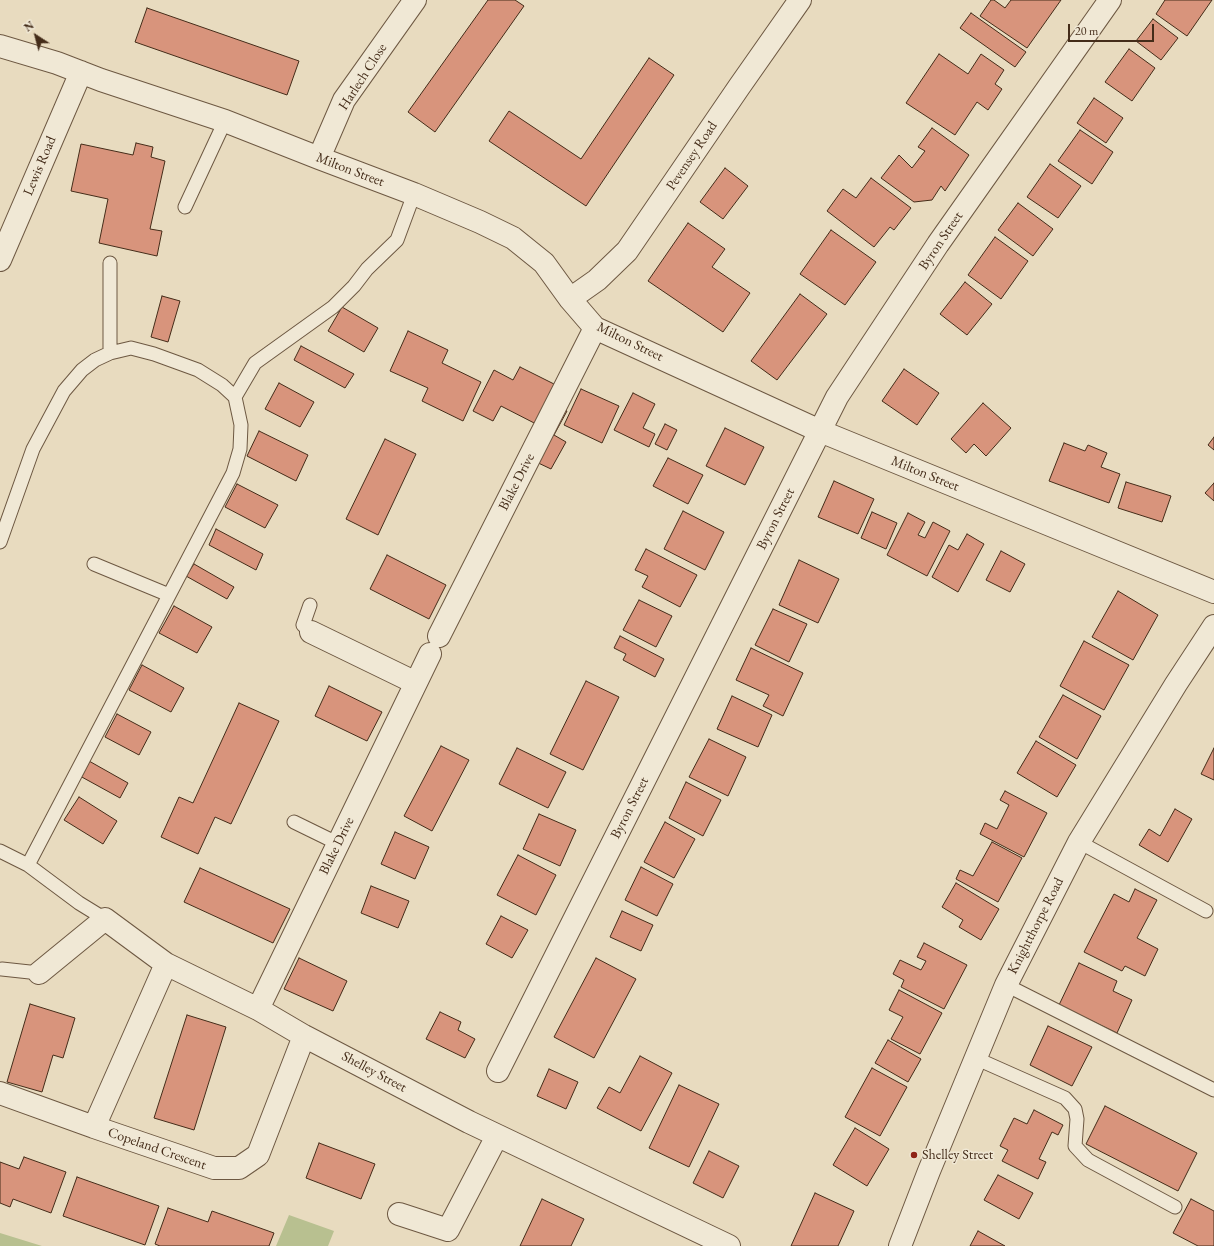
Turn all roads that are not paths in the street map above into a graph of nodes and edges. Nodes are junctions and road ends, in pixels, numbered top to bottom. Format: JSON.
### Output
{"nodes":[{"id":1,"x":415,"y":0,"type":"edge"},
{"id":2,"x":800,"y":0,"type":"edge"},
{"id":3,"x":1110,"y":0,"type":"edge"},
{"id":4,"x":0,"y":46,"type":"edge"},
{"id":5,"x":81,"y":72,"type":"junction"},
{"id":6,"x":225,"y":121,"type":"junction"},
{"id":7,"x":319,"y":158,"type":"junction"},
{"id":8,"x":414,"y":194,"type":"junction"},
{"id":9,"x":186,"y":208,"type":"dead end"},
{"id":10,"x":0,"y":260,"type":"edge"},
{"id":11,"x":110,"y":263,"type":"dead end"},
{"id":12,"x":570,"y":299,"type":"junction"},
{"id":13,"x":595,"y":328,"type":"junction"},
{"id":14,"x":110,"y":353,"type":"junction"},
{"id":15,"x":235,"y":397,"type":"junction"},
{"id":16,"x":820,"y":431,"type":"junction"},
{"id":17,"x":0,"y":542,"type":"edge"},
{"id":18,"x":94,"y":564,"type":"dead end"},
{"id":19,"x":1214,"y":592,"type":"edge"},
{"id":20,"x":170,"y":595,"type":"junction"},
{"id":21,"x":310,"y":605,"type":"dead end"},
{"id":22,"x":1214,"y":626,"type":"edge"},
{"id":23,"x":310,"y":632,"type":"joint"},
{"id":24,"x":416,"y":683,"type":"junction"},
{"id":25,"x":294,"y":822,"type":"dead end"},
{"id":26,"x":1079,"y":842,"type":"junction"},
{"id":27,"x":339,"y":844,"type":"junction"},
{"id":28,"x":0,"y":851,"type":"edge"},
{"id":29,"x":28,"y":865,"type":"junction"},
{"id":30,"x":1206,"y":911,"type":"dead end"},
{"id":31,"x":105,"y":919,"type":"junction"},
{"id":32,"x":166,"y":964,"type":"junction"},
{"id":33,"x":2,"y":969,"type":"dead end"},
{"id":34,"x":39,"y":973,"type":"joint"},
{"id":35,"x":1006,"y":985,"type":"junction"},
{"id":36,"x":258,"y":1009,"type":"junction"},
{"id":37,"x":304,"y":1036,"type":"junction"},
{"id":38,"x":975,"y":1058,"type":"junction"},
{"id":39,"x":498,"y":1071,"type":"dead end"},
{"id":40,"x":1214,"y":1090,"type":"edge"},
{"id":41,"x":0,"y":1093,"type":"edge"},
{"id":42,"x":94,"y":1127,"type":"junction"},
{"id":43,"x":497,"y":1136,"type":"junction"},
{"id":44,"x":1175,"y":1207,"type":"dead end"},
{"id":45,"x":399,"y":1214,"type":"dead end"},
{"id":46,"x":729,"y":1246,"type":"edge"},
{"id":47,"x":900,"y":1246,"type":"edge"}],
"edges":[{"from":1,"to":7,"type":"street","name":"Harlech Close"},
{"from":2,"to":12,"type":"street","name":"Pevensey Road"},
{"from":3,"to":16,"type":"street","name":"Byron Street"},
{"from":4,"to":5,"type":"street","name":"Milton Street"},
{"from":5,"to":6,"type":"street","name":"Milton Street"},
{"from":5,"to":10,"type":"street","name":"Lewis Road"},
{"from":6,"to":7,"type":"street","name":"Milton Street"},
{"from":6,"to":9,"type":"lane"},
{"from":7,"to":8,"type":"street","name":"Milton Street"},
{"from":8,"to":12,"type":"street","name":"Milton Street"},
{"from":8,"to":15,"type":"lane"},
{"from":11,"to":14,"type":"lane"},
{"from":12,"to":13,"type":"street","name":"Milton Street"},
{"from":13,"to":16,"type":"street","name":"Milton Street"},
{"from":13,"to":24,"type":"street","name":"Blake Drive"},
{"from":14,"to":15,"type":"lane"},
{"from":14,"to":17,"type":"lane"},
{"from":15,"to":20,"type":"lane"},
{"from":16,"to":19,"type":"street","name":"Milton Street"},
{"from":16,"to":39,"type":"street","name":"Byron Street"},
{"from":18,"to":20,"type":"lane"},
{"from":20,"to":29,"type":"lane"},
{"from":21,"to":23,"type":"lane"},
{"from":22,"to":26,"type":"street","name":"Knightthorpe Road"},
{"from":23,"to":24,"type":"street"},
{"from":24,"to":27,"type":"street","name":"Blake Drive"},
{"from":25,"to":27,"type":"lane"},
{"from":26,"to":30,"type":"lane"},
{"from":26,"to":35,"type":"street","name":"Knightthorpe Road"},
{"from":27,"to":36,"type":"street","name":"Blake Drive"},
{"from":28,"to":29,"type":"lane"},
{"from":29,"to":31,"type":"lane"},
{"from":31,"to":32,"type":"street","name":"Shelley Street"},
{"from":31,"to":34,"type":"street"},
{"from":32,"to":36,"type":"street","name":"Shelley Street"},
{"from":32,"to":42,"type":"street","name":"Copeland Crescent"},
{"from":33,"to":34,"type":"lane"},
{"from":35,"to":38,"type":"street","name":"Knightthorpe Road"},
{"from":35,"to":40,"type":"lane"},
{"from":36,"to":37,"type":"street","name":"Shelley Street"},
{"from":37,"to":42,"type":"street","name":"Copeland Crescent"},
{"from":37,"to":43,"type":"street","name":"Shelley Street"},
{"from":38,"to":44,"type":"lane"},
{"from":38,"to":47,"type":"street","name":"Knightthorpe Road"},
{"from":41,"to":42,"type":"street","name":"Copeland Crescent"},
{"from":43,"to":45,"type":"street"},
{"from":43,"to":46,"type":"street","name":"Shelley Street"}]}
